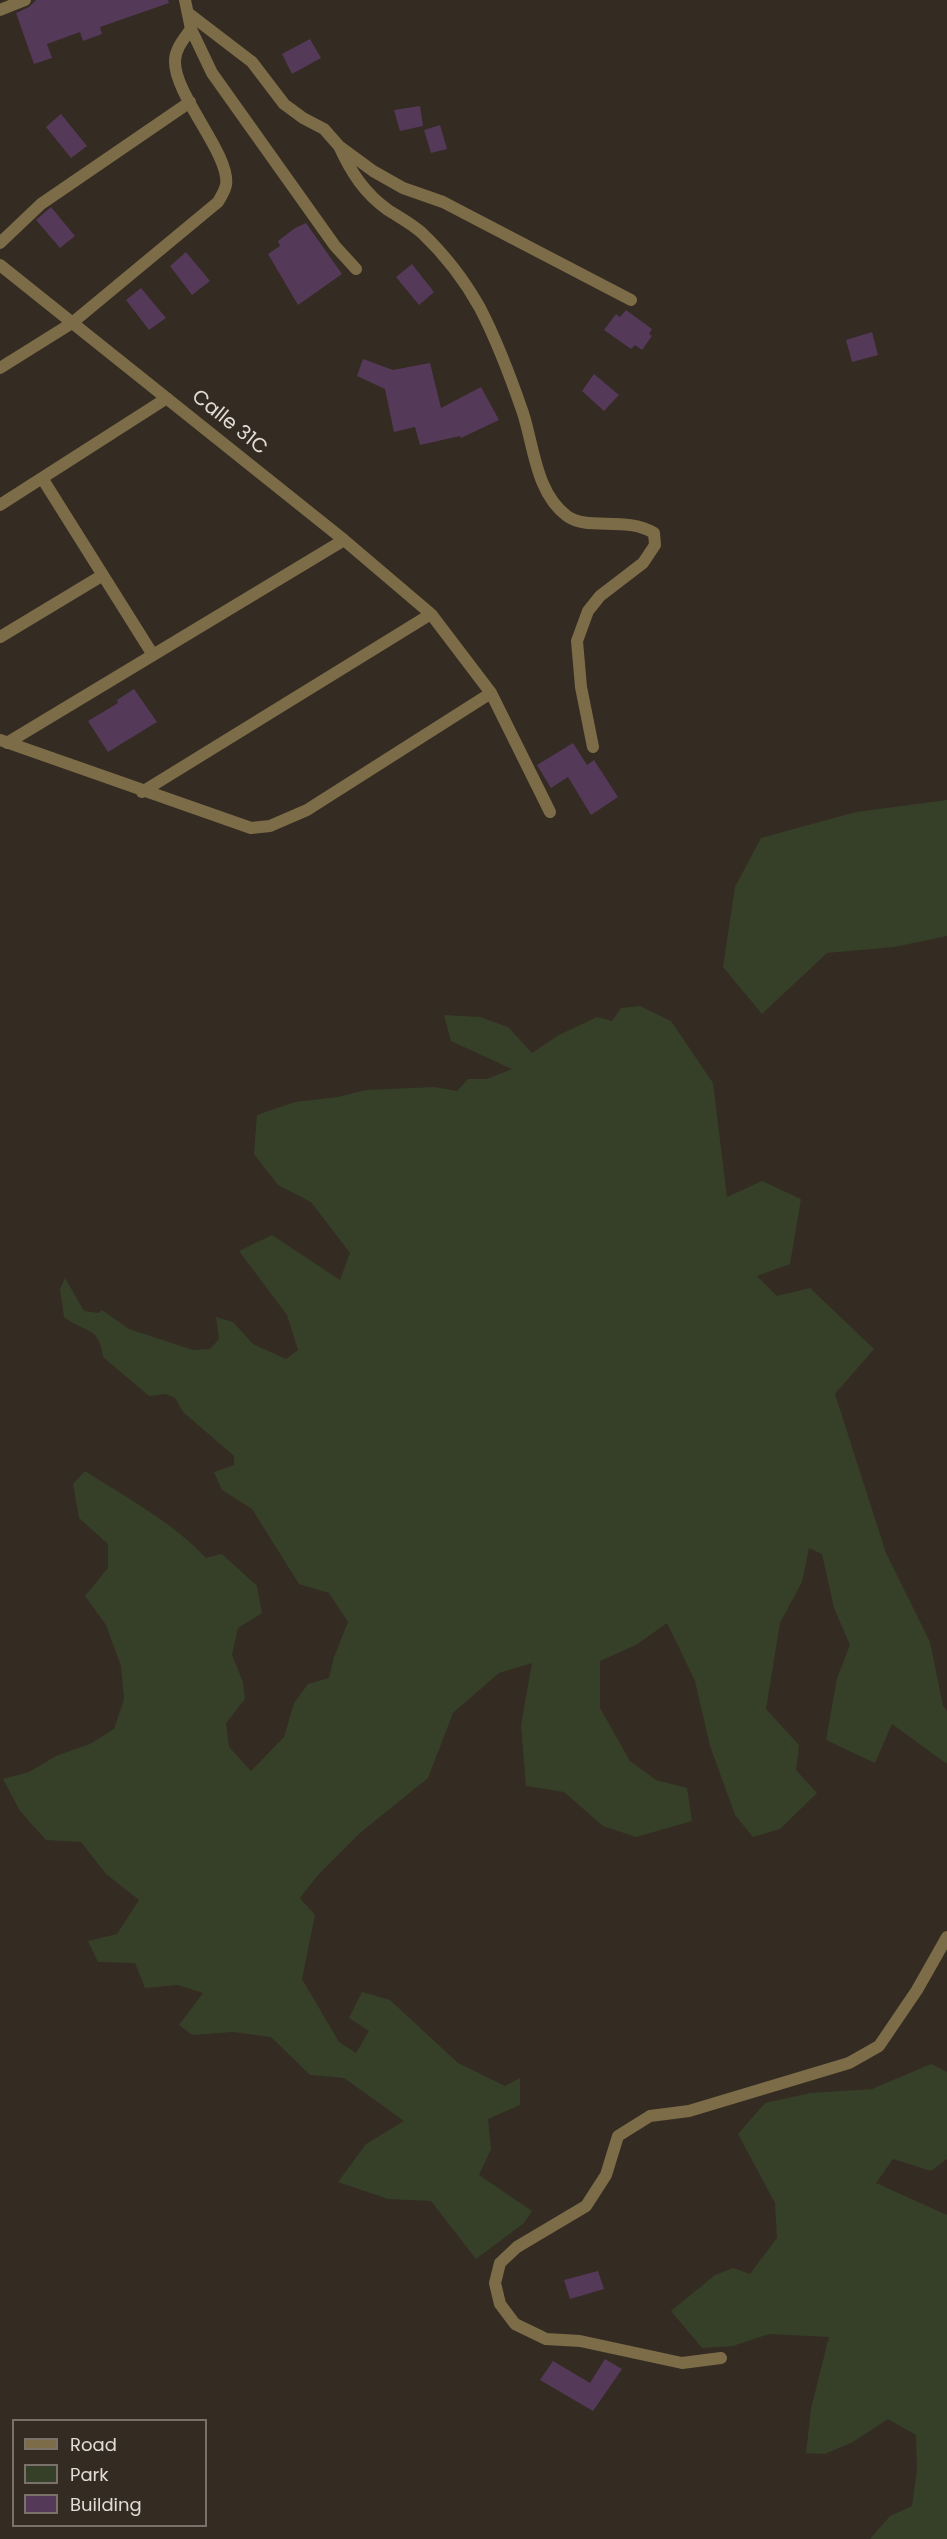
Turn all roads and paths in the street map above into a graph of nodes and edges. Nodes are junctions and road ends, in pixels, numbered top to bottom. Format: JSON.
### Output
{"nodes":[{"id":1,"x":25,"y":0,"type":"edge"},
{"id":2,"x":185,"y":0,"type":"edge"},
{"id":3,"x":0,"y":10,"type":"edge"},
{"id":4,"x":188,"y":13,"type":"junction"},
{"id":5,"x":191,"y":29,"type":"junction"},
{"id":6,"x":190,"y":102,"type":"junction"},
{"id":7,"x":339,"y":146,"type":"junction"},
{"id":8,"x":0,"y":243,"type":"edge"},
{"id":9,"x":0,"y":265,"type":"edge"},
{"id":10,"x":356,"y":269,"type":"dead end"},
{"id":11,"x":631,"y":300,"type":"dead end"},
{"id":12,"x":72,"y":323,"type":"junction"},
{"id":13,"x":0,"y":368,"type":"edge"},
{"id":14,"x":167,"y":398,"type":"junction"},
{"id":15,"x":42,"y":478,"type":"junction"},
{"id":16,"x":0,"y":505,"type":"edge"},
{"id":17,"x":344,"y":540,"type":"junction"},
{"id":18,"x":103,"y":575,"type":"junction"},
{"id":19,"x":431,"y":614,"type":"junction"},
{"id":20,"x":0,"y":637,"type":"edge"},
{"id":21,"x":153,"y":655,"type":"junction"},
{"id":22,"x":491,"y":693,"type":"junction"},
{"id":23,"x":4,"y":741,"type":"edge"},
{"id":24,"x":593,"y":747,"type":"dead end"},
{"id":25,"x":142,"y":792,"type":"junction"},
{"id":26,"x":550,"y":812,"type":"dead end"},
{"id":27,"x":947,"y":1937,"type":"edge"},
{"id":28,"x":721,"y":2358,"type":"dead end"}],
"edges":[{"from":1,"to":3,"type":"street"},
{"from":2,"to":4,"type":"street"},
{"from":4,"to":5,"type":"street"},
{"from":4,"to":7,"type":"street"},
{"from":5,"to":6,"type":"street"},
{"from":5,"to":10,"type":"street"},
{"from":6,"to":8,"type":"street"},
{"from":6,"to":12,"type":"street"},
{"from":7,"to":11,"type":"street"},
{"from":7,"to":24,"type":"street"},
{"from":9,"to":12,"type":"street","name":"Calle 31C"},
{"from":12,"to":13,"type":"street"},
{"from":12,"to":14,"type":"street","name":"Calle 31C"},
{"from":14,"to":15,"type":"street"},
{"from":14,"to":17,"type":"street","name":"Calle 31C"},
{"from":15,"to":16,"type":"street"},
{"from":15,"to":18,"type":"street"},
{"from":17,"to":19,"type":"street","name":"Calle 31C"},
{"from":17,"to":21,"type":"street"},
{"from":18,"to":20,"type":"street"},
{"from":18,"to":21,"type":"street"},
{"from":19,"to":22,"type":"street","name":"Calle 31C"},
{"from":19,"to":25,"type":"street"},
{"from":21,"to":23,"type":"street"},
{"from":22,"to":25,"type":"street"},
{"from":22,"to":26,"type":"street","name":"Calle 31C"},
{"from":23,"to":25,"type":"street"},
{"from":27,"to":28,"type":"street"}]}
